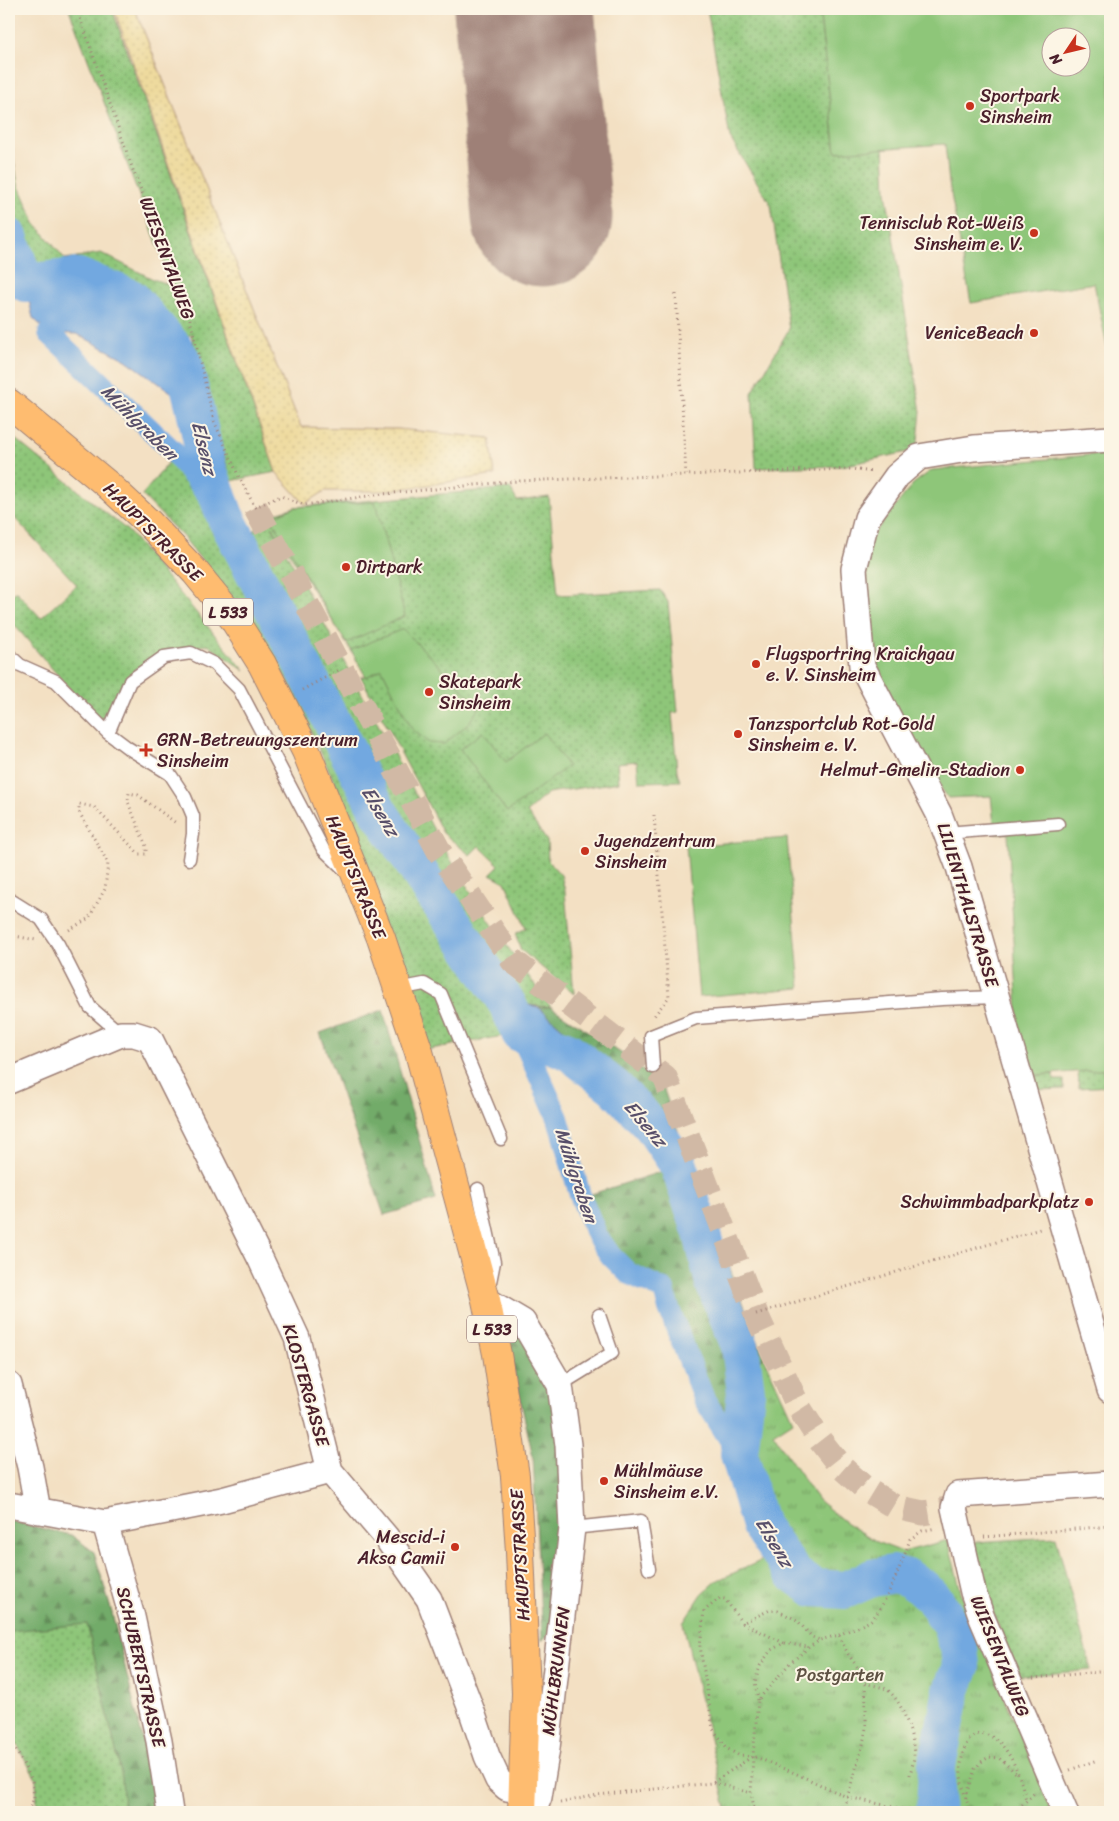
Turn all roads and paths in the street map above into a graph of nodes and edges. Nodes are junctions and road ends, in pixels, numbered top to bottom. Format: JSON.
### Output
{"nodes":[{"id":1,"x":77,"y":9,"type":"edge"},
{"id":2,"x":676,"y":294,"type":"dead end"},
{"id":3,"x":9,"y":402,"type":"edge"},
{"id":4,"x":1110,"y":439,"type":"edge"},
{"id":5,"x":686,"y":475,"type":"junction"},
{"id":6,"x":897,"y":476,"type":"junction"},
{"id":7,"x":9,"y":655,"type":"edge"},
{"id":8,"x":341,"y":669,"type":"dead end"},
{"id":9,"x":300,"y":692,"type":"dead end"},
{"id":10,"x":108,"y":732,"type":"junction"},
{"id":11,"x":654,"y":815,"type":"dead end"},
{"id":12,"x":1058,"y":824,"type":"dead end"},
{"id":13,"x":946,"y":833,"type":"junction"},
{"id":14,"x":193,"y":834,"type":"junction"},
{"id":15,"x":189,"y":859,"type":"dead end"},
{"id":16,"x":361,"y":885,"type":"junction"},
{"id":17,"x":9,"y":899,"type":"edge"},
{"id":18,"x":58,"y":944,"type":"junction"},
{"id":19,"x":398,"y":989,"type":"junction"},
{"id":20,"x":996,"y":997,"type":"junction"},
{"id":21,"x":121,"y":1034,"type":"junction"},
{"id":22,"x":651,"y":1036,"type":"junction"},
{"id":23,"x":652,"y":1066,"type":"dead end"},
{"id":24,"x":9,"y":1081,"type":"edge"},
{"id":25,"x":501,"y":1140,"type":"dead end"},
{"id":26,"x":478,"y":1189,"type":"dead end"},
{"id":27,"x":1061,"y":1222,"type":"junction"},
{"id":28,"x":486,"y":1300,"type":"junction"},
{"id":29,"x":756,"y":1314,"type":"dead end"},
{"id":30,"x":599,"y":1315,"type":"dead end"},
{"id":31,"x":9,"y":1385,"type":"edge"},
{"id":32,"x":560,"y":1385,"type":"junction"},
{"id":33,"x":1110,"y":1390,"type":"edge"},
{"id":34,"x":330,"y":1471,"type":"junction"},
{"id":35,"x":1110,"y":1484,"type":"edge"},
{"id":36,"x":9,"y":1505,"type":"edge"},
{"id":37,"x":38,"y":1511,"type":"junction"},
{"id":38,"x":105,"y":1523,"type":"junction"},
{"id":39,"x":1110,"y":1526,"type":"edge"},
{"id":40,"x":572,"y":1528,"type":"junction"},
{"id":41,"x":962,"y":1538,"type":"junction"},
{"id":42,"x":649,"y":1569,"type":"dead end"},
{"id":43,"x":742,"y":1623,"type":"junction"},
{"id":44,"x":839,"y":1636,"type":"junction"},
{"id":45,"x":820,"y":1640,"type":"junction"},
{"id":46,"x":784,"y":1643,"type":"junction"},
{"id":47,"x":808,"y":1648,"type":"junction"},
{"id":48,"x":1110,"y":1671,"type":"edge"},
{"id":49,"x":1029,"y":1678,"type":"dead end"},
{"id":50,"x":865,"y":1683,"type":"junction"},
{"id":51,"x":758,"y":1700,"type":"junction"},
{"id":52,"x":9,"y":1737,"type":"edge"},
{"id":53,"x":753,"y":1756,"type":"junction"},
{"id":54,"x":1097,"y":1760,"type":"dead end"},
{"id":55,"x":910,"y":1775,"type":"dead end"},
{"id":56,"x":1019,"y":1776,"type":"junction"},
{"id":57,"x":1051,"y":1778,"type":"junction"},
{"id":58,"x":712,"y":1783,"type":"junction"},
{"id":59,"x":751,"y":1793,"type":"junction"},
{"id":60,"x":847,"y":1797,"type":"junction"},
{"id":61,"x":966,"y":1799,"type":"junction"},
{"id":62,"x":1026,"y":1800,"type":"dead end"},
{"id":63,"x":559,"y":1804,"type":"dead end"},
{"id":64,"x":526,"y":1805,"type":"edge"},
{"id":65,"x":29,"y":1812,"type":"edge"},
{"id":66,"x":170,"y":1812,"type":"edge"},
{"id":67,"x":755,"y":1812,"type":"edge"},
{"id":68,"x":843,"y":1812,"type":"edge"},
{"id":69,"x":917,"y":1812,"type":"edge"},
{"id":70,"x":971,"y":1812,"type":"edge"},
{"id":71,"x":1065,"y":1812,"type":"edge"}],
"edges":[{"from":1,"to":5,"type":"path","name":"WIESENTALWEG"},
{"from":2,"to":5,"type":"path"},
{"from":3,"to":16,"type":"main road","name":"HAUPTSTRASSE","number":"L 533"},
{"from":4,"to":6,"type":"street","name":"LILIENTHALSTRASSE"},
{"from":5,"to":6,"type":"path"},
{"from":6,"to":13,"type":"street","name":"LILIENTHALSTRASSE"},
{"from":7,"to":10,"type":"lane"},
{"from":8,"to":9,"type":"path"},
{"from":10,"to":14,"type":"lane"},
{"from":10,"to":16,"type":"lane"},
{"from":11,"to":22,"type":"path"},
{"from":12,"to":13,"type":"lane"},
{"from":13,"to":20,"type":"street","name":"LILIENTHALSTRASSE"},
{"from":14,"to":15,"type":"lane"},
{"from":14,"to":18,"type":"path"},
{"from":16,"to":19,"type":"main road","name":"HAUPTSTRASSE","number":"L 533"},
{"from":17,"to":18,"type":"lane"},
{"from":18,"to":21,"type":"lane"},
{"from":19,"to":25,"type":"lane"},
{"from":19,"to":28,"type":"main road","name":"HAUPTSTRASSE","number":"L 533"},
{"from":20,"to":22,"type":"lane"},
{"from":20,"to":27,"type":"street","name":"LILIENTHALSTRASSE"},
{"from":21,"to":24,"type":"street"},
{"from":21,"to":34,"type":"street","name":"KLOSTERGASSE"},
{"from":22,"to":23,"type":"lane"},
{"from":26,"to":28,"type":"lane","name":"HAUPTSTRASSE"},
{"from":27,"to":29,"type":"path"},
{"from":27,"to":33,"type":"street","name":"LILIENTHALSTRASSE"},
{"from":28,"to":32,"type":"street","name":"MÜHLBRUNNEN"},
{"from":28,"to":64,"type":"main road","name":"HAUPTSTRASSE","number":"L 533"},
{"from":30,"to":32,"type":"lane"},
{"from":31,"to":37,"type":"street"},
{"from":32,"to":40,"type":"street","name":"MÜHLBRUNNEN"},
{"from":34,"to":38,"type":"street"},
{"from":34,"to":64,"type":"street","name":"KLOSTERGASSE"},
{"from":35,"to":41,"type":"street","name":"WIESENTALWEG"},
{"from":36,"to":37,"type":"street"},
{"from":37,"to":38,"type":"street"},
{"from":38,"to":66,"type":"street","name":"SCHUBERTSTRASSE"},
{"from":39,"to":41,"type":"path"},
{"from":40,"to":42,"type":"lane"},
{"from":40,"to":64,"type":"street","name":"MÜHLBRUNNEN"},
{"from":41,"to":44,"type":"path"},
{"from":41,"to":57,"type":"street","name":"WIESENTALWEG"},
{"from":43,"to":45,"type":"path"},
{"from":43,"to":46,"type":"path"},
{"from":43,"to":53,"type":"path"},
{"from":44,"to":45,"type":"path"},
{"from":44,"to":50,"type":"path"},
{"from":45,"to":47,"type":"path"},
{"from":46,"to":47,"type":"path"},
{"from":46,"to":51,"type":"path"},
{"from":47,"to":51,"type":"path"},
{"from":48,"to":49,"type":"path"},
{"from":50,"to":55,"type":"path"},
{"from":50,"to":60,"type":"path"},
{"from":51,"to":53,"type":"path"},
{"from":52,"to":65,"type":"path"},
{"from":53,"to":58,"type":"path"},
{"from":53,"to":59,"type":"path"},
{"from":53,"to":60,"type":"path"},
{"from":54,"to":57,"type":"path"},
{"from":56,"to":61,"type":"path"},
{"from":56,"to":61,"type":"path"},
{"from":56,"to":62,"type":"path"},
{"from":57,"to":71,"type":"street","name":"WIESENTALWEG"},
{"from":58,"to":59,"type":"path"},
{"from":58,"to":63,"type":"path"},
{"from":59,"to":67,"type":"path"},
{"from":60,"to":68,"type":"path"},
{"from":60,"to":69,"type":"path"},
{"from":61,"to":70,"type":"path"}]}
